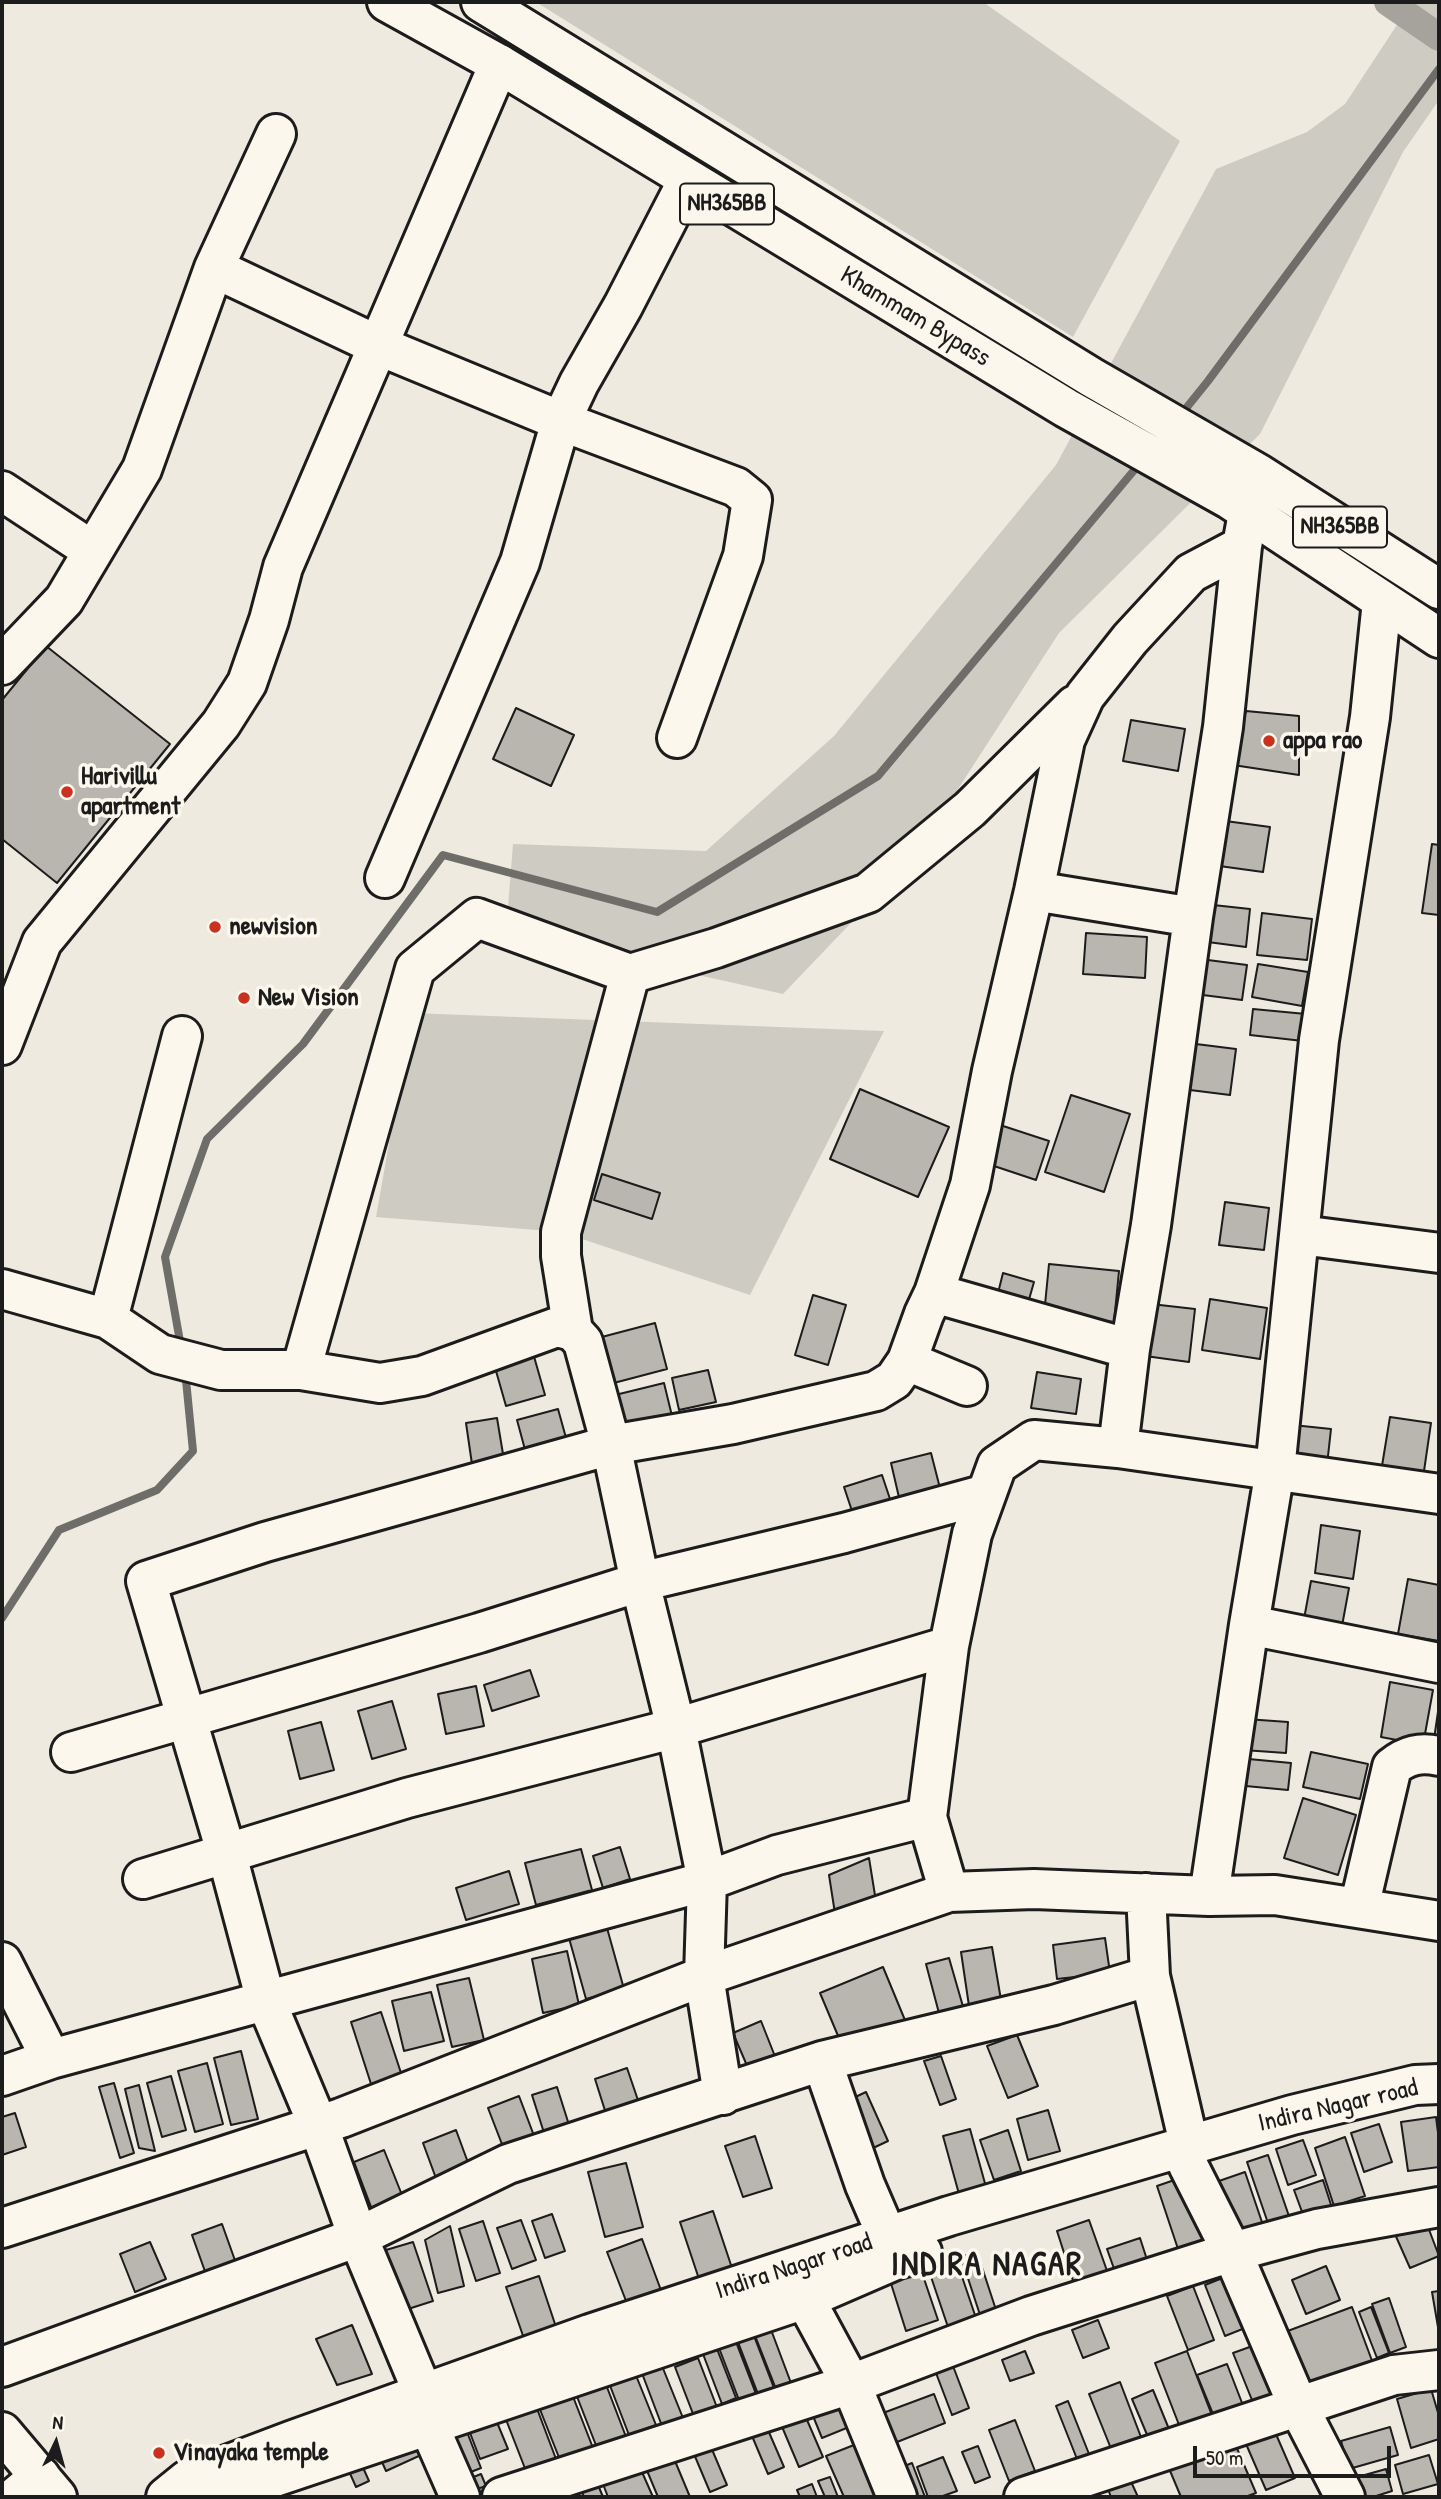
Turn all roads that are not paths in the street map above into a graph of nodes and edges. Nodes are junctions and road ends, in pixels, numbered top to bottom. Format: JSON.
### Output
{"nodes":[{"id":1,"x":387,"y":2,"type":"edge"},
{"id":2,"x":481,"y":2,"type":"edge"},
{"id":3,"x":499,"y":64,"type":"junction"},
{"id":4,"x":276,"y":134,"type":"dead end"},
{"id":5,"x":688,"y":180,"type":"junction"},
{"id":6,"x":214,"y":268,"type":"junction"},
{"id":7,"x":377,"y":345,"type":"junction"},
{"id":8,"x":561,"y":421,"type":"junction"},
{"id":9,"x":2,"y":491,"type":"edge"},
{"id":10,"x":1240,"y":519,"type":"junction"},
{"id":11,"x":93,"y":551,"type":"junction"},
{"id":12,"x":1439,"y":590,"type":"edge"},
{"id":13,"x":1382,"y":601,"type":"junction"},
{"id":14,"x":1439,"y":638,"type":"edge"},
{"id":15,"x":2,"y":665,"type":"edge"},
{"id":16,"x":1085,"y":696,"type":"junction"},
{"id":17,"x":677,"y":738,"type":"dead end"},
{"id":18,"x":385,"y":878,"type":"dead end"},
{"id":19,"x":1034,"y":891,"type":"junction"},
{"id":20,"x":1193,"y":917,"type":"junction"},
{"id":21,"x":630,"y":974,"type":"junction"},
{"id":22,"x":182,"y":1036,"type":"dead end"},
{"id":23,"x":2,"y":1045,"type":"edge"},
{"id":24,"x":1301,"y":1234,"type":"junction"},
{"id":25,"x":1439,"y":1253,"type":"edge"},
{"id":26,"x":2,"y":1289,"type":"edge"},
{"id":27,"x":934,"y":1293,"type":"junction"},
{"id":28,"x":108,"y":1319,"type":"junction"},
{"id":29,"x":573,"y":1331,"type":"junction"},
{"id":30,"x":1130,"y":1349,"type":"junction"},
{"id":31,"x":906,"y":1361,"type":"junction"},
{"id":32,"x":302,"y":1370,"type":"junction"},
{"id":33,"x":967,"y":1386,"type":"dead end"},
{"id":34,"x":611,"y":1445,"type":"junction"},
{"id":35,"x":1118,"y":1448,"type":"junction"},
{"id":36,"x":1275,"y":1470,"type":"junction"},
{"id":37,"x":986,"y":1494,"type":"junction"},
{"id":38,"x":1439,"y":1494,"type":"edge"},
{"id":39,"x":640,"y":1582,"type":"junction"},
{"id":40,"x":1249,"y":1625,"type":"junction"},
{"id":41,"x":949,"y":1646,"type":"junction"},
{"id":42,"x":1439,"y":1663,"type":"edge"},
{"id":43,"x":187,"y":1718,"type":"junction"},
{"id":44,"x":676,"y":1728,"type":"junction"},
{"id":45,"x":71,"y":1752,"type":"dead end"},
{"id":46,"x":1439,"y":1756,"type":"edge"},
{"id":47,"x":927,"y":1817,"type":"junction"},
{"id":48,"x":227,"y":1855,"type":"junction"},
{"id":49,"x":143,"y":1879,"type":"dead end"},
{"id":50,"x":707,"y":1881,"type":"junction"},
{"id":51,"x":949,"y":1892,"type":"junction"},
{"id":52,"x":1146,"y":1893,"type":"junction"},
{"id":53,"x":1209,"y":1896,"type":"junction"},
{"id":54,"x":1359,"y":1908,"type":"junction"},
{"id":55,"x":1439,"y":1921,"type":"edge"},
{"id":56,"x":2,"y":1962,"type":"edge"},
{"id":57,"x":704,"y":1976,"type":"junction"},
{"id":58,"x":1150,"y":1976,"type":"junction"},
{"id":59,"x":266,"y":2001,"type":"junction"},
{"id":60,"x":51,"y":2059,"type":"junction"},
{"id":61,"x":822,"y":2061,"type":"junction"},
{"id":62,"x":2,"y":2077,"type":"edge"},
{"id":63,"x":1439,"y":2084,"type":"edge"},
{"id":64,"x":723,"y":2095,"type":"junction"},
{"id":65,"x":1439,"y":2108,"type":"edge"},
{"id":66,"x":318,"y":2126,"type":"junction"},
{"id":67,"x":1189,"y":2155,"type":"junction"},
{"id":68,"x":1439,"y":2207,"type":"edge"},
{"id":69,"x":2,"y":2228,"type":"edge"},
{"id":70,"x":887,"y":2236,"type":"junction"},
{"id":71,"x":358,"y":2237,"type":"junction"},
{"id":72,"x":1231,"y":2252,"type":"junction"},
{"id":73,"x":805,"y":2299,"type":"junction"},
{"id":74,"x":2,"y":2367,"type":"edge"},
{"id":75,"x":1439,"y":2370,"type":"edge"},
{"id":76,"x":851,"y":2384,"type":"junction"},
{"id":77,"x":1299,"y":2408,"type":"junction"},
{"id":78,"x":426,"y":2409,"type":"junction"},
{"id":79,"x":166,"y":2497,"type":"edge"},
{"id":80,"x":215,"y":2497,"type":"edge"},
{"id":81,"x":460,"y":2497,"type":"edge"},
{"id":82,"x":502,"y":2497,"type":"edge"},
{"id":83,"x":897,"y":2497,"type":"edge"},
{"id":84,"x":1024,"y":2497,"type":"edge"},
{"id":85,"x":1345,"y":2497,"type":"edge"}],
"edges":[{"from":1,"to":3,"type":"main road","name":"Khammam Bypass","number":"NH365BB"},
{"from":2,"to":12,"type":"main road","name":"Khammam Bypass","number":"NH365BB"},
{"from":3,"to":5,"type":"main road","name":"Khammam Bypass","number":"NH365BB"},
{"from":3,"to":7,"type":"main road"},
{"from":4,"to":6,"type":"main road"},
{"from":5,"to":8,"type":"main road"},
{"from":5,"to":10,"type":"main road","name":"Khammam Bypass","number":"NH365BB"},
{"from":6,"to":7,"type":"main road"},
{"from":6,"to":11,"type":"main road"},
{"from":7,"to":8,"type":"main road"},
{"from":7,"to":23,"type":"main road"},
{"from":8,"to":17,"type":"main road"},
{"from":8,"to":18,"type":"main road"},
{"from":9,"to":11,"type":"main road"},
{"from":10,"to":13,"type":"main road","name":"Khammam Bypass","number":"NH365BB"},
{"from":10,"to":16,"type":"main road"},
{"from":10,"to":20,"type":"main road"},
{"from":11,"to":15,"type":"main road"},
{"from":13,"to":14,"type":"main road","name":"Khammam Bypass","number":"NH365BB"},
{"from":13,"to":24,"type":"main road"},
{"from":16,"to":19,"type":"main road"},
{"from":16,"to":21,"type":"main road"},
{"from":19,"to":20,"type":"main road"},
{"from":19,"to":27,"type":"main road"},
{"from":20,"to":30,"type":"main road"},
{"from":21,"to":29,"type":"main road"},
{"from":21,"to":32,"type":"main road"},
{"from":22,"to":28,"type":"main road"},
{"from":24,"to":25,"type":"main road"},
{"from":24,"to":36,"type":"main road"},
{"from":26,"to":28,"type":"main road"},
{"from":27,"to":30,"type":"main road"},
{"from":27,"to":31,"type":"main road"},
{"from":28,"to":32,"type":"main road"},
{"from":29,"to":32,"type":"main road"},
{"from":29,"to":34,"type":"main road"},
{"from":30,"to":35,"type":"main road"},
{"from":31,"to":33,"type":"main road"},
{"from":31,"to":34,"type":"main road"},
{"from":34,"to":39,"type":"main road"},
{"from":34,"to":43,"type":"main road"},
{"from":35,"to":36,"type":"main road"},
{"from":35,"to":37,"type":"main road"},
{"from":36,"to":38,"type":"main road"},
{"from":36,"to":40,"type":"main road"},
{"from":37,"to":39,"type":"main road"},
{"from":37,"to":41,"type":"main road"},
{"from":39,"to":43,"type":"main road"},
{"from":39,"to":44,"type":"main road"},
{"from":40,"to":42,"type":"main road"},
{"from":40,"to":53,"type":"main road"},
{"from":41,"to":44,"type":"main road"},
{"from":41,"to":47,"type":"main road"},
{"from":43,"to":45,"type":"main road"},
{"from":43,"to":48,"type":"main road"},
{"from":44,"to":48,"type":"main road"},
{"from":44,"to":50,"type":"main road"},
{"from":46,"to":54,"type":"main road"},
{"from":47,"to":50,"type":"main road"},
{"from":47,"to":51,"type":"main road"},
{"from":48,"to":49,"type":"main road"},
{"from":48,"to":59,"type":"main road"},
{"from":50,"to":57,"type":"main road"},
{"from":50,"to":59,"type":"main road"},
{"from":51,"to":52,"type":"main road"},
{"from":51,"to":57,"type":"main road"},
{"from":52,"to":53,"type":"main road"},
{"from":52,"to":58,"type":"main road"},
{"from":53,"to":54,"type":"main road"},
{"from":54,"to":55,"type":"main road"},
{"from":56,"to":60,"type":"main road"},
{"from":57,"to":64,"type":"main road"},
{"from":57,"to":66,"type":"main road"},
{"from":58,"to":61,"type":"main road"},
{"from":58,"to":67,"type":"main road"},
{"from":59,"to":60,"type":"main road"},
{"from":59,"to":66,"type":"main road"},
{"from":60,"to":62,"type":"main road"},
{"from":61,"to":64,"type":"main road"},
{"from":61,"to":70,"type":"main road"},
{"from":63,"to":67,"type":"main road","name":"Indira Nagar road"},
{"from":64,"to":71,"type":"main road"},
{"from":65,"to":67,"type":"main road","name":"Indira Nagar road"},
{"from":66,"to":69,"type":"main road"},
{"from":66,"to":71,"type":"main road"},
{"from":67,"to":70,"type":"main road","name":"Indira Nagar road"},
{"from":67,"to":72,"type":"main road"},
{"from":67,"to":73,"type":"main road","name":"Indira Nagar road"},
{"from":68,"to":72,"type":"main road"},
{"from":70,"to":78,"type":"main road","name":"Indira Nagar road"},
{"from":71,"to":74,"type":"main road"},
{"from":71,"to":78,"type":"main road"},
{"from":72,"to":76,"type":"main road"},
{"from":72,"to":77,"type":"main road"},
{"from":73,"to":76,"type":"main road"},
{"from":73,"to":78,"type":"main road","name":"Indira Nagar road"},
{"from":75,"to":77,"type":"main road"},
{"from":76,"to":82,"type":"main road"},
{"from":76,"to":83,"type":"main road"},
{"from":77,"to":84,"type":"main road"},
{"from":77,"to":85,"type":"main road"},
{"from":78,"to":79,"type":"main road","name":"Indira Nagar road"},
{"from":78,"to":80,"type":"main road","name":"Indira Nagar road"},
{"from":78,"to":81,"type":"main road"}]}
